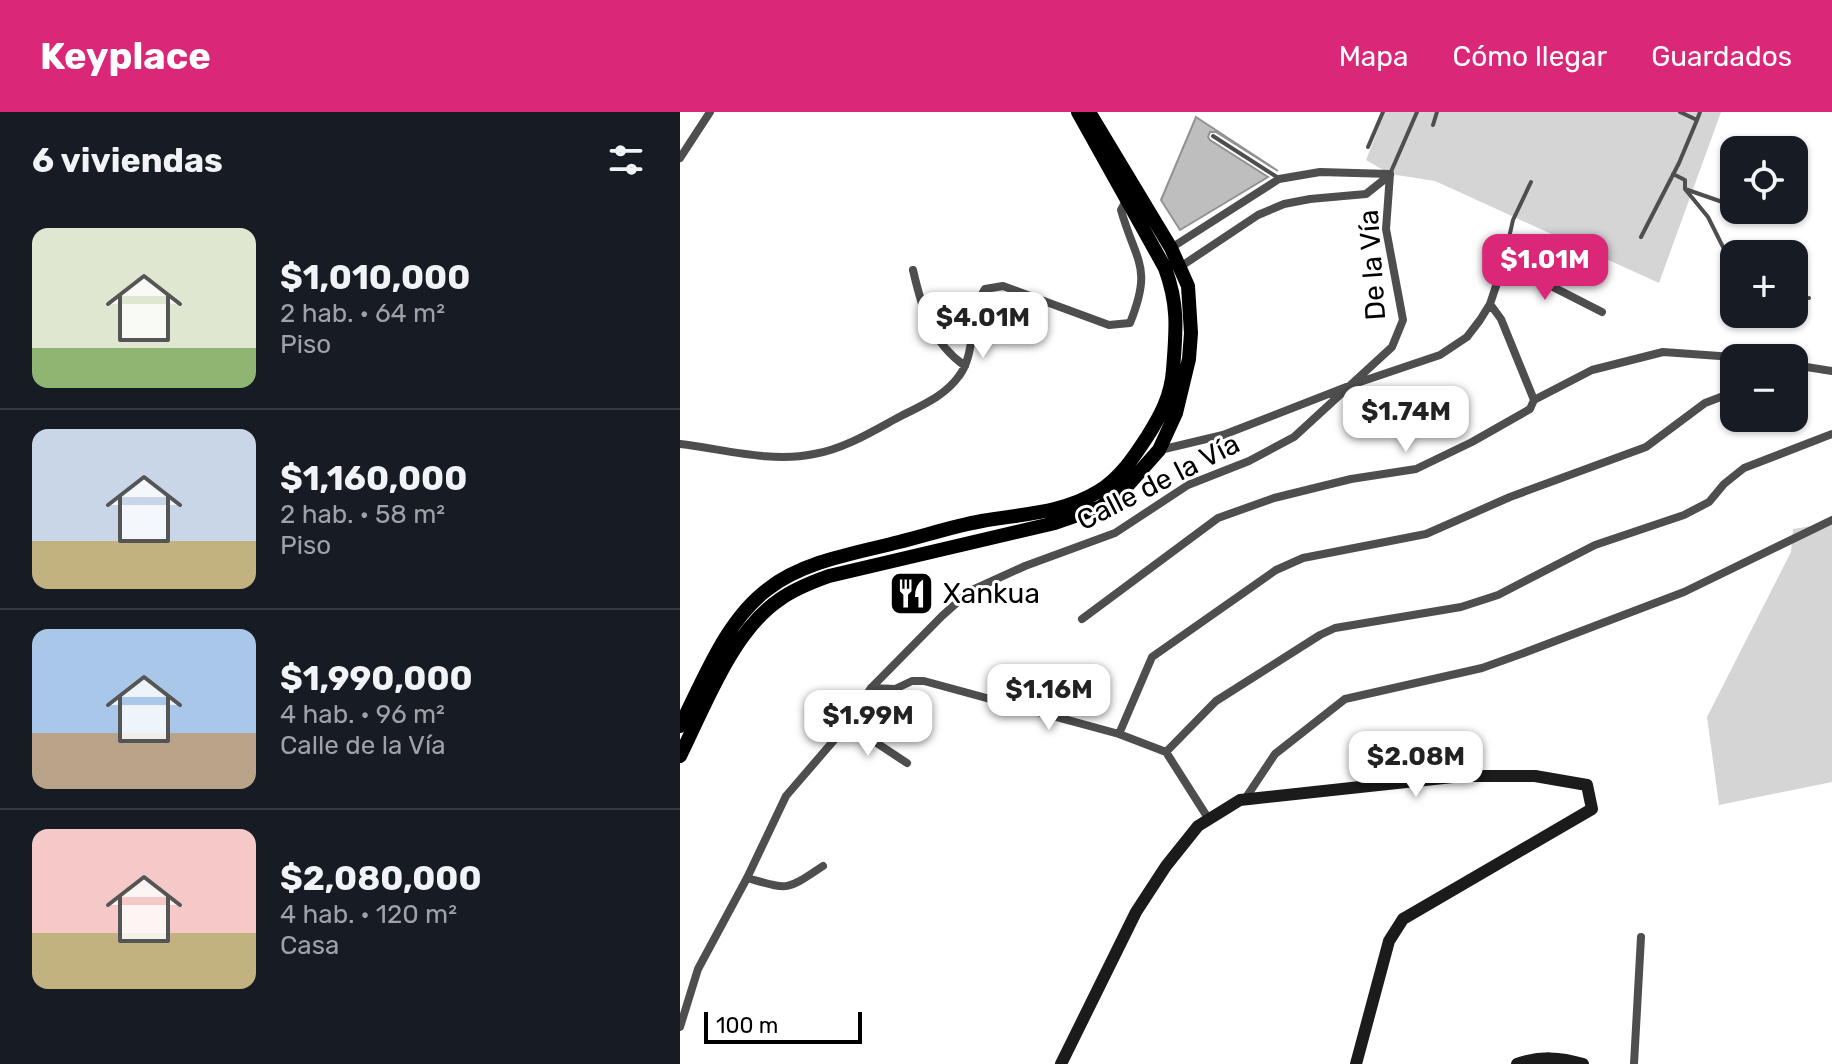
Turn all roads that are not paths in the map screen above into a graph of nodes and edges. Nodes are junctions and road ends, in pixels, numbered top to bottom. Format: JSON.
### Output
{"nodes":[{"id":1,"x":710,"y":112,"type":"edge"},
{"id":2,"x":1078,"y":112,"type":"edge"},
{"id":3,"x":1089,"y":112,"type":"edge"},
{"id":4,"x":1383,"y":112,"type":"edge"},
{"id":5,"x":1417,"y":112,"type":"edge"},
{"id":6,"x":1437,"y":112,"type":"edge"},
{"id":7,"x":1680,"y":112,"type":"edge"},
{"id":8,"x":1700,"y":112,"type":"edge"},
{"id":9,"x":1697,"y":120,"type":"junction"},
{"id":10,"x":1433,"y":125,"type":"dead end"},
{"id":11,"x":1213,"y":136,"type":"dead end"},
{"id":12,"x":1368,"y":147,"type":"dead end"},
{"id":13,"x":680,"y":158,"type":"edge"},
{"id":14,"x":1390,"y":174,"type":"junction"},
{"id":15,"x":1673,"y":174,"type":"junction"},
{"id":16,"x":1279,"y":179,"type":"junction"},
{"id":17,"x":1531,"y":182,"type":"dead end"},
{"id":18,"x":1685,"y":189,"type":"junction"},
{"id":19,"x":1127,"y":199,"type":"junction"},
{"id":20,"x":1720,"y":201,"type":"edge"},
{"id":21,"x":1641,"y":237,"type":"dead end"},
{"id":22,"x":1720,"y":241,"type":"edge"},
{"id":23,"x":1171,"y":248,"type":"junction"},
{"id":24,"x":1504,"y":262,"type":"junction"},
{"id":25,"x":1180,"y":267,"type":"junction"},
{"id":26,"x":913,"y":270,"type":"dead end"},
{"id":27,"x":1490,"y":304,"type":"junction"},
{"id":28,"x":1602,"y":312,"type":"dead end"},
{"id":29,"x":1720,"y":356,"type":"edge"},
{"id":30,"x":965,"y":366,"type":"junction"},
{"id":31,"x":1808,"y":368,"type":"edge"},
{"id":32,"x":1832,"y":371,"type":"edge"},
{"id":33,"x":1354,"y":384,"type":"junction"},
{"id":34,"x":1720,"y":397,"type":"edge"},
{"id":35,"x":1534,"y":400,"type":"junction"},
{"id":36,"x":1832,"y":434,"type":"edge"},
{"id":37,"x":680,"y":444,"type":"edge"},
{"id":38,"x":1159,"y":450,"type":"junction"},
{"id":39,"x":1832,"y":520,"type":"edge"},
{"id":40,"x":1082,"y":619,"type":"dead end"},
{"id":41,"x":871,"y":688,"type":"junction"},
{"id":42,"x":848,"y":724,"type":"junction"},
{"id":43,"x":680,"y":726,"type":"edge"},
{"id":44,"x":1119,"y":734,"type":"junction"},
{"id":45,"x":1166,"y":752,"type":"junction"},
{"id":46,"x":680,"y":756,"type":"edge"},
{"id":47,"x":907,"y":763,"type":"dead end"},
{"id":48,"x":1245,"y":799,"type":"junction"},
{"id":49,"x":1208,"y":818,"type":"junction"},
{"id":50,"x":823,"y":866,"type":"dead end"},
{"id":51,"x":747,"y":878,"type":"junction"},
{"id":52,"x":1641,"y":937,"type":"dead end"},
{"id":53,"x":680,"y":1027,"type":"edge"},
{"id":54,"x":1061,"y":1064,"type":"edge"},
{"id":55,"x":1356,"y":1064,"type":"edge"},
{"id":56,"x":1517,"y":1064,"type":"edge"},
{"id":57,"x":1583,"y":1064,"type":"edge"},
{"id":58,"x":1634,"y":1064,"type":"edge"}],
"edges":[{"from":1,"to":13,"type":"street"},
{"from":2,"to":19,"type":"main road"},
{"from":3,"to":23,"type":"main road"},
{"from":4,"to":12,"type":"lane"},
{"from":5,"to":14,"type":"lane"},
{"from":6,"to":10,"type":"lane"},
{"from":7,"to":9,"type":"lane"},
{"from":8,"to":9,"type":"lane"},
{"from":9,"to":15,"type":"lane"},
{"from":11,"to":16,"type":"lane"},
{"from":14,"to":16,"type":"street"},
{"from":14,"to":25,"type":"street"},
{"from":14,"to":33,"type":"street","name":"De la Vía"},
{"from":15,"to":18,"type":"lane"},
{"from":15,"to":21,"type":"lane"},
{"from":16,"to":23,"type":"street"},
{"from":17,"to":24,"type":"lane"},
{"from":18,"to":20,"type":"lane"},
{"from":18,"to":22,"type":"lane"},
{"from":19,"to":30,"type":"street"},
{"from":19,"to":43,"type":"main road"},
{"from":23,"to":25,"type":"main road"},
{"from":24,"to":27,"type":"street"},
{"from":24,"to":28,"type":"street"},
{"from":25,"to":38,"type":"main road"},
{"from":26,"to":30,"type":"street"},
{"from":27,"to":33,"type":"street"},
{"from":27,"to":35,"type":"street"},
{"from":29,"to":35,"type":"street"},
{"from":30,"to":37,"type":"street"},
{"from":31,"to":32,"type":"street"},
{"from":33,"to":38,"type":"street"},
{"from":33,"to":41,"type":"street","name":"Calle de la Vía"},
{"from":34,"to":44,"type":"street"},
{"from":35,"to":40,"type":"street"},
{"from":36,"to":45,"type":"street"},
{"from":38,"to":46,"type":"main road"},
{"from":39,"to":48,"type":"street"},
{"from":41,"to":42,"type":"street","name":"Calle de la Vía"},
{"from":41,"to":44,"type":"street"},
{"from":42,"to":47,"type":"street"},
{"from":42,"to":51,"type":"street","name":"Calle de la Vía"},
{"from":44,"to":45,"type":"street"},
{"from":45,"to":49,"type":"street"},
{"from":48,"to":49,"type":"street"},
{"from":48,"to":55,"type":"street"},
{"from":49,"to":54,"type":"street"},
{"from":50,"to":51,"type":"street"},
{"from":51,"to":53,"type":"street","name":"Calle de la Vía"},
{"from":52,"to":58,"type":"street"},
{"from":56,"to":57,"type":"street"}]}
